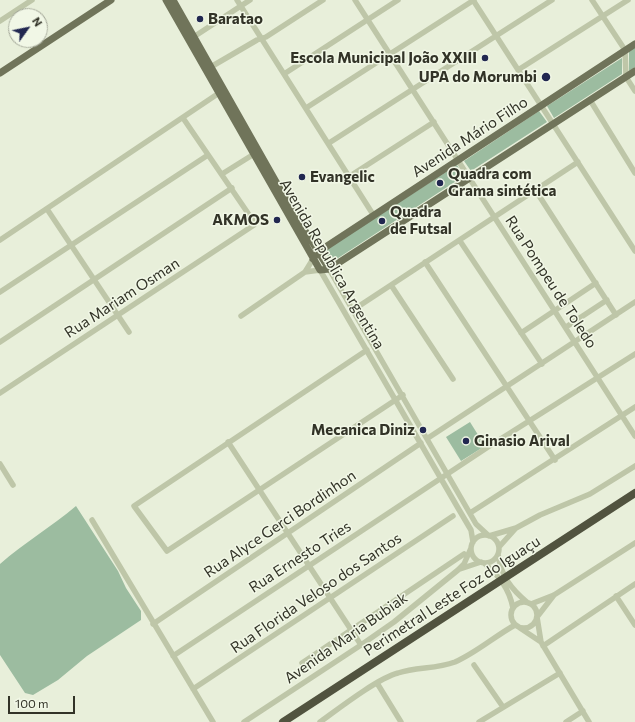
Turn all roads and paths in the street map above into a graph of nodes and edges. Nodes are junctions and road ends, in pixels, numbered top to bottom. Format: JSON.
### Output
{"nodes":[{"id":1,"x":32,"y":0,"type":"edge"},
{"id":2,"x":111,"y":0,"type":"edge"},
{"id":3,"x":166,"y":0,"type":"edge"},
{"id":4,"x":173,"y":0,"type":"edge"},
{"id":5,"x":237,"y":0,"type":"edge"},
{"id":6,"x":250,"y":0,"type":"edge"},
{"id":7,"x":323,"y":0,"type":"edge"},
{"id":8,"x":355,"y":0,"type":"edge"},
{"id":9,"x":398,"y":0,"type":"edge"},
{"id":10,"x":473,"y":0,"type":"edge"},
{"id":11,"x":552,"y":0,"type":"edge"},
{"id":12,"x":592,"y":0,"type":"edge"},
{"id":13,"x":628,"y":0,"type":"edge"},
{"id":14,"x":241,"y":6,"type":"junction"},
{"id":15,"x":603,"y":16,"type":"junction"},
{"id":16,"x":368,"y":20,"type":"junction"},
{"id":17,"x":0,"y":21,"type":"edge"},
{"id":18,"x":496,"y":36,"type":"junction"},
{"id":19,"x":262,"y":38,"type":"junction"},
{"id":20,"x":192,"y":40,"type":"junction"},
{"id":21,"x":635,"y":44,"type":"edge"},
{"id":22,"x":625,"y":50,"type":"junction"},
{"id":23,"x":390,"y":54,"type":"junction"},
{"id":24,"x":204,"y":66,"type":"junction"},
{"id":25,"x":211,"y":67,"type":"junction"},
{"id":26,"x":518,"y":70,"type":"junction"},
{"id":27,"x":635,"y":71,"type":"edge"},
{"id":28,"x":0,"y":73,"type":"edge"},
{"id":29,"x":284,"y":74,"type":"junction"},
{"id":30,"x":626,"y":77,"type":"junction"},
{"id":31,"x":412,"y":88,"type":"junction"},
{"id":32,"x":221,"y":91,"type":"junction"},
{"id":33,"x":635,"y":91,"type":"edge"},
{"id":34,"x":590,"y":100,"type":"junction"},
{"id":35,"x":542,"y":106,"type":"junction"},
{"id":36,"x":306,"y":108,"type":"junction"},
{"id":37,"x":183,"y":118,"type":"junction"},
{"id":38,"x":434,"y":122,"type":"junction"},
{"id":39,"x":553,"y":124,"type":"junction"},
{"id":40,"x":329,"y":142,"type":"junction"},
{"id":41,"x":254,"y":154,"type":"junction"},
{"id":42,"x":208,"y":155,"type":"junction"},
{"id":43,"x":458,"y":160,"type":"junction"},
{"id":44,"x":578,"y":162,"type":"junction"},
{"id":45,"x":635,"y":172,"type":"edge"},
{"id":46,"x":222,"y":174,"type":"junction"},
{"id":47,"x":350,"y":176,"type":"junction"},
{"id":48,"x":470,"y":177,"type":"junction"},
{"id":49,"x":232,"y":188,"type":"junction"},
{"id":50,"x":536,"y":191,"type":"junction"},
{"id":51,"x":47,"y":208,"type":"junction"},
{"id":52,"x":374,"y":216,"type":"junction"},
{"id":53,"x":495,"y":217,"type":"junction"},
{"id":54,"x":0,"y":240,"type":"edge"},
{"id":55,"x":460,"y":241,"type":"junction"},
{"id":56,"x":71,"y":245,"type":"junction"},
{"id":57,"x":635,"y":251,"type":"edge"},
{"id":58,"x":318,"y":252,"type":"junction"},
{"id":59,"x":313,"y":259,"type":"junction"},
{"id":60,"x":425,"y":262,"type":"junction"},
{"id":61,"x":329,"y":269,"type":"junction"},
{"id":62,"x":320,"y":270,"type":"junction"},
{"id":63,"x":305,"y":272,"type":"junction"},
{"id":64,"x":94,"y":280,"type":"junction"},
{"id":65,"x":596,"y":284,"type":"junction"},
{"id":66,"x":391,"y":285,"type":"junction"},
{"id":67,"x":0,"y":292,"type":"edge"},
{"id":68,"x":607,"y":300,"type":"junction"},
{"id":69,"x":635,"y":302,"type":"edge"},
{"id":70,"x":353,"y":310,"type":"junction"},
{"id":71,"x":556,"y":311,"type":"junction"},
{"id":72,"x":616,"y":315,"type":"junction"},
{"id":73,"x":118,"y":316,"type":"junction"},
{"id":74,"x":241,"y":316,"type":"dead end"},
{"id":75,"x":566,"y":327,"type":"junction"},
{"id":76,"x":129,"y":332,"type":"dead end"},
{"id":77,"x":522,"y":333,"type":"junction"},
{"id":78,"x":0,"y":342,"type":"edge"},
{"id":79,"x":575,"y":342,"type":"junction"},
{"id":80,"x":367,"y":350,"type":"junction"},
{"id":81,"x":635,"y":354,"type":"edge"},
{"id":82,"x":542,"y":364,"type":"junction"},
{"id":83,"x":598,"y":378,"type":"junction"},
{"id":84,"x":453,"y":379,"type":"dead end"},
{"id":85,"x":506,"y":387,"type":"junction"},
{"id":86,"x":0,"y":393,"type":"edge"},
{"id":87,"x":403,"y":395,"type":"junction"},
{"id":88,"x":396,"y":400,"type":"junction"},
{"id":89,"x":635,"y":407,"type":"edge"},
{"id":90,"x":622,"y":415,"type":"junction"},
{"id":91,"x":530,"y":421,"type":"junction"},
{"id":92,"x":635,"y":436,"type":"edge"},
{"id":93,"x":428,"y":438,"type":"junction"},
{"id":94,"x":228,"y":442,"type":"junction"},
{"id":95,"x":421,"y":442,"type":"junction"},
{"id":96,"x":555,"y":460,"type":"junction"},
{"id":97,"x":0,"y":464,"type":"edge"},
{"id":98,"x":635,"y":466,"type":"edge"},
{"id":99,"x":448,"y":475,"type":"junction"},
{"id":100,"x":441,"y":479,"type":"junction"},
{"id":101,"x":13,"y":485,"type":"dead end"},
{"id":102,"x":260,"y":489,"type":"junction"},
{"id":103,"x":635,"y":493,"type":"edge"},
{"id":104,"x":470,"y":513,"type":"junction"},
{"id":105,"x":453,"y":516,"type":"dead end"},
{"id":106,"x":92,"y":520,"type":"dead end"},
{"id":107,"x":516,"y":528,"type":"junction"},
{"id":108,"x":288,"y":533,"type":"junction"},
{"id":109,"x":489,"y":536,"type":"junction"},
{"id":110,"x":635,"y":543,"type":"edge"},
{"id":111,"x":472,"y":545,"type":"junction"},
{"id":112,"x":498,"y":550,"type":"junction"},
{"id":113,"x":464,"y":554,"type":"dead end"},
{"id":114,"x":482,"y":563,"type":"junction"},
{"id":115,"x":310,"y":565,"type":"junction"},
{"id":116,"x":458,"y":570,"type":"junction"},
{"id":117,"x":635,"y":584,"type":"edge"},
{"id":118,"x":554,"y":595,"type":"junction"},
{"id":119,"x":330,"y":596,"type":"junction"},
{"id":120,"x":616,"y":596,"type":"junction"},
{"id":121,"x":530,"y":604,"type":"junction"},
{"id":122,"x":513,"y":608,"type":"junction"},
{"id":123,"x":537,"y":617,"type":"junction"},
{"id":124,"x":153,"y":624,"type":"junction"},
{"id":125,"x":635,"y":625,"type":"edge"},
{"id":126,"x":518,"y":626,"type":"junction"},
{"id":127,"x":352,"y":630,"type":"junction"},
{"id":128,"x":542,"y":644,"type":"junction"},
{"id":129,"x":361,"y":646,"type":"junction"},
{"id":130,"x":173,"y":656,"type":"junction"},
{"id":131,"x":302,"y":663,"type":"dead end"},
{"id":132,"x":474,"y":665,"type":"dead end"},
{"id":133,"x":560,"y":673,"type":"junction"},
{"id":134,"x":377,"y":683,"type":"junction"},
{"id":135,"x":193,"y":689,"type":"junction"},
{"id":136,"x":503,"y":707,"type":"junction"},
{"id":137,"x":583,"y":711,"type":"junction"},
{"id":138,"x":399,"y":721,"type":"edge"},
{"id":139,"x":213,"y":722,"type":"edge"},
{"id":140,"x":244,"y":722,"type":"edge"},
{"id":141,"x":283,"y":722,"type":"edge"},
{"id":142,"x":320,"y":722,"type":"edge"},
{"id":143,"x":479,"y":722,"type":"edge"},
{"id":144,"x":566,"y":722,"type":"edge"},
{"id":145,"x":589,"y":722,"type":"edge"}],
"edges":[{"from":1,"to":17,"type":"street"},
{"from":2,"to":28,"type":"main road"},
{"from":3,"to":20,"type":"main road","name":"Avenida Republica Argentina"},
{"from":4,"to":20,"type":"main road","name":"Avenida Republica Argentina"},
{"from":5,"to":14,"type":"street"},
{"from":6,"to":14,"type":"street"},
{"from":7,"to":19,"type":"street"},
{"from":8,"to":16,"type":"street","name":"Rua Pompeu de Toledo"},
{"from":9,"to":16,"type":"street"},
{"from":10,"to":18,"type":"street"},
{"from":10,"to":23,"type":"street"},
{"from":11,"to":18,"type":"street"},
{"from":12,"to":15,"type":"street"},
{"from":13,"to":15,"type":"street"},
{"from":14,"to":19,"type":"street"},
{"from":14,"to":20,"type":"street"},
{"from":15,"to":22,"type":"street"},
{"from":15,"to":26,"type":"street"},
{"from":16,"to":23,"type":"street","name":"Rua Pompeu de Toledo"},
{"from":16,"to":29,"type":"street"},
{"from":18,"to":26,"type":"street"},
{"from":18,"to":31,"type":"street"},
{"from":19,"to":25,"type":"street"},
{"from":19,"to":29,"type":"street"},
{"from":20,"to":24,"type":"main road","name":"Avenida Republica Argentina"},
{"from":20,"to":25,"type":"main road","name":"Avenida Republica Argentina"},
{"from":21,"to":22,"type":"main road","name":"Avenida Mário Filho"},
{"from":22,"to":30,"type":"street"},
{"from":22,"to":35,"type":"main road","name":"Avenida Mário Filho"},
{"from":23,"to":31,"type":"street","name":"Rua Pompeu de Toledo"},
{"from":23,"to":36,"type":"street"},
{"from":24,"to":25,"type":"street"},
{"from":24,"to":32,"type":"main road","name":"Avenida Republica Argentina"},
{"from":25,"to":32,"type":"main road","name":"Avenida Republica Argentina"},
{"from":26,"to":35,"type":"street"},
{"from":27,"to":30,"type":"main road"},
{"from":29,"to":36,"type":"street"},
{"from":30,"to":33,"type":"street"},
{"from":30,"to":34,"type":"main road"},
{"from":31,"to":38,"type":"street","name":"Rua Pompeu de Toledo"},
{"from":31,"to":40,"type":"street"},
{"from":32,"to":37,"type":"street"},
{"from":32,"to":41,"type":"main road","name":"Avenida Republica Argentina"},
{"from":32,"to":58,"type":"main road","name":"Avenida Republica Argentina"},
{"from":34,"to":39,"type":"main road"},
{"from":34,"to":45,"type":"street"},
{"from":35,"to":39,"type":"street"},
{"from":35,"to":43,"type":"main road","name":"Avenida Mário Filho"},
{"from":36,"to":40,"type":"street"},
{"from":37,"to":42,"type":"street"},
{"from":37,"to":51,"type":"street"},
{"from":38,"to":43,"type":"street","name":"Rua Pompeu de Toledo"},
{"from":38,"to":47,"type":"street"},
{"from":39,"to":44,"type":"street"},
{"from":39,"to":48,"type":"main road"},
{"from":40,"to":47,"type":"street"},
{"from":41,"to":46,"type":"street"},
{"from":41,"to":59,"type":"main road","name":"Avenida Republica Argentina"},
{"from":42,"to":46,"type":"street"},
{"from":42,"to":56,"type":"street"},
{"from":43,"to":48,"type":"street","name":"Rua Pompeu de Toledo"},
{"from":43,"to":52,"type":"main road","name":"Avenida Mário Filho"},
{"from":44,"to":50,"type":"street"},
{"from":44,"to":57,"type":"street"},
{"from":46,"to":49,"type":"street"},
{"from":47,"to":52,"type":"street"},
{"from":48,"to":53,"type":"street","name":"Rua Pompeu de Toledo"},
{"from":48,"to":61,"type":"main road"},
{"from":49,"to":64,"type":"street"},
{"from":49,"to":73,"type":"street","name":"Rua Mariam Osman"},
{"from":50,"to":53,"type":"street"},
{"from":50,"to":65,"type":"street"},
{"from":51,"to":54,"type":"street"},
{"from":51,"to":56,"type":"street"},
{"from":52,"to":58,"type":"main road","name":"Avenida Mário Filho"},
{"from":53,"to":55,"type":"street"},
{"from":53,"to":71,"type":"street","name":"Rua Pompeu de Toledo"},
{"from":55,"to":60,"type":"street"},
{"from":55,"to":77,"type":"street"},
{"from":56,"to":64,"type":"street"},
{"from":56,"to":67,"type":"street"},
{"from":58,"to":59,"type":"main road"},
{"from":58,"to":61,"type":"main road","name":"Avenida Republica Argentina"},
{"from":59,"to":62,"type":"main road","name":"Avenida Republica Argentina"},
{"from":59,"to":63,"type":"street"},
{"from":60,"to":66,"type":"street"},
{"from":60,"to":85,"type":"street"},
{"from":61,"to":62,"type":"main road"},
{"from":61,"to":70,"type":"street","name":"Avenida Republica Argentina"},
{"from":62,"to":63,"type":"street"},
{"from":62,"to":80,"type":"street","name":"Avenida Republica Argentina"},
{"from":63,"to":74,"type":"street"},
{"from":64,"to":73,"type":"street"},
{"from":64,"to":78,"type":"street"},
{"from":65,"to":68,"type":"street"},
{"from":65,"to":71,"type":"street"},
{"from":66,"to":70,"type":"street"},
{"from":66,"to":84,"type":"street"},
{"from":68,"to":72,"type":"street"},
{"from":68,"to":75,"type":"street"},
{"from":69,"to":72,"type":"street"},
{"from":70,"to":87,"type":"street","name":"Avenida Republica Argentina"},
{"from":71,"to":75,"type":"street","name":"Rua Pompeu de Toledo"},
{"from":71,"to":77,"type":"street"},
{"from":72,"to":79,"type":"street"},
{"from":73,"to":76,"type":"street"},
{"from":73,"to":86,"type":"street","name":"Rua Mariam Osman"},
{"from":75,"to":79,"type":"street","name":"Rua Pompeu de Toledo"},
{"from":77,"to":82,"type":"street"},
{"from":79,"to":82,"type":"street"},
{"from":79,"to":83,"type":"street","name":"Rua Pompeu de Toledo"},
{"from":80,"to":88,"type":"street","name":"Avenida Republica Argentina"},
{"from":80,"to":94,"type":"street"},
{"from":81,"to":83,"type":"street","name":"Rua Ernesto Tries"},
{"from":82,"to":85,"type":"street"},
{"from":83,"to":90,"type":"street","name":"Rua Pompeu de Toledo"},
{"from":83,"to":91,"type":"street","name":"Rua Ernesto Tries"},
{"from":85,"to":91,"type":"street"},
{"from":85,"to":93,"type":"street"},
{"from":87,"to":88,"type":"street"},
{"from":87,"to":93,"type":"street","name":"Avenida Republica Argentina"},
{"from":88,"to":95,"type":"street","name":"Avenida Republica Argentina"},
{"from":88,"to":102,"type":"street"},
{"from":89,"to":90,"type":"street"},
{"from":90,"to":92,"type":"street","name":"Rua Pompeu de Toledo"},
{"from":90,"to":96,"type":"street"},
{"from":91,"to":96,"type":"street"},
{"from":91,"to":99,"type":"street","name":"Rua Ernesto Tries"},
{"from":93,"to":99,"type":"street","name":"Avenida Republica Argentina"},
{"from":94,"to":102,"type":"street"},
{"from":94,"to":102,"type":"street"},
{"from":95,"to":100,"type":"street","name":"Avenida Republica Argentina"},
{"from":95,"to":108,"type":"street","name":"Rua Alyce Gerci Bordinhon"},
{"from":96,"to":104,"type":"street"},
{"from":97,"to":101,"type":"street"},
{"from":98,"to":107,"type":"street"},
{"from":99,"to":100,"type":"street","name":"Rua Ernesto Tries"},
{"from":99,"to":104,"type":"street","name":"Avenida Republica Argentina"},
{"from":100,"to":111,"type":"street","name":"Avenida Republica Argentina"},
{"from":100,"to":115,"type":"street","name":"Rua Ernesto Tries"},
{"from":102,"to":108,"type":"street"},
{"from":103,"to":141,"type":"highway","name":"Perimetral Leste Foz do Iguaçu"},
{"from":104,"to":109,"type":"street","name":"Avenida Republica Argentina"},
{"from":105,"to":119,"type":"street","name":"Rua Florida Veloso dos Santos"},
{"from":106,"to":124,"type":"street"},
{"from":107,"to":109,"type":"street"},
{"from":107,"to":112,"type":"street"},
{"from":108,"to":115,"type":"street"},
{"from":108,"to":124,"type":"street","name":"Rua Alyce Gerci Bordinhon"},
{"from":109,"to":111,"type":"street"},
{"from":109,"to":112,"type":"street"},
{"from":110,"to":118,"type":"street"},
{"from":111,"to":114,"type":"street"},
{"from":111,"to":116,"type":"street","name":"Avenida Maria Bubiak"},
{"from":112,"to":114,"type":"street"},
{"from":112,"to":121,"type":"street"},
{"from":113,"to":127,"type":"street"},
{"from":114,"to":116,"type":"street","name":"Avenida Maria Bubiak"},
{"from":114,"to":122,"type":"street"},
{"from":115,"to":119,"type":"street"},
{"from":115,"to":130,"type":"street","name":"Rua Ernesto Tries"},
{"from":116,"to":129,"type":"street","name":"Avenida Maria Bubiak"},
{"from":117,"to":120,"type":"street"},
{"from":118,"to":121,"type":"street"},
{"from":118,"to":123,"type":"street"},
{"from":119,"to":127,"type":"street"},
{"from":119,"to":135,"type":"street","name":"Rua Florida Veloso dos Santos"},
{"from":120,"to":125,"type":"street"},
{"from":120,"to":128,"type":"street"},
{"from":121,"to":122,"type":"street"},
{"from":121,"to":123,"type":"street"},
{"from":122,"to":126,"type":"street"},
{"from":123,"to":126,"type":"street"},
{"from":123,"to":128,"type":"street"},
{"from":124,"to":130,"type":"street"},
{"from":126,"to":128,"type":"street"},
{"from":126,"to":134,"type":"street"},
{"from":127,"to":129,"type":"street"},
{"from":127,"to":131,"type":"street"},
{"from":128,"to":133,"type":"street"},
{"from":129,"to":140,"type":"street","name":"Avenida Maria Bubiak"},
{"from":130,"to":135,"type":"street"},
{"from":132,"to":136,"type":"street"},
{"from":133,"to":136,"type":"street"},
{"from":133,"to":137,"type":"street"},
{"from":134,"to":138,"type":"street"},
{"from":134,"to":142,"type":"street"},
{"from":135,"to":139,"type":"street"},
{"from":136,"to":143,"type":"street"},
{"from":137,"to":144,"type":"street"},
{"from":137,"to":145,"type":"street"}]}
